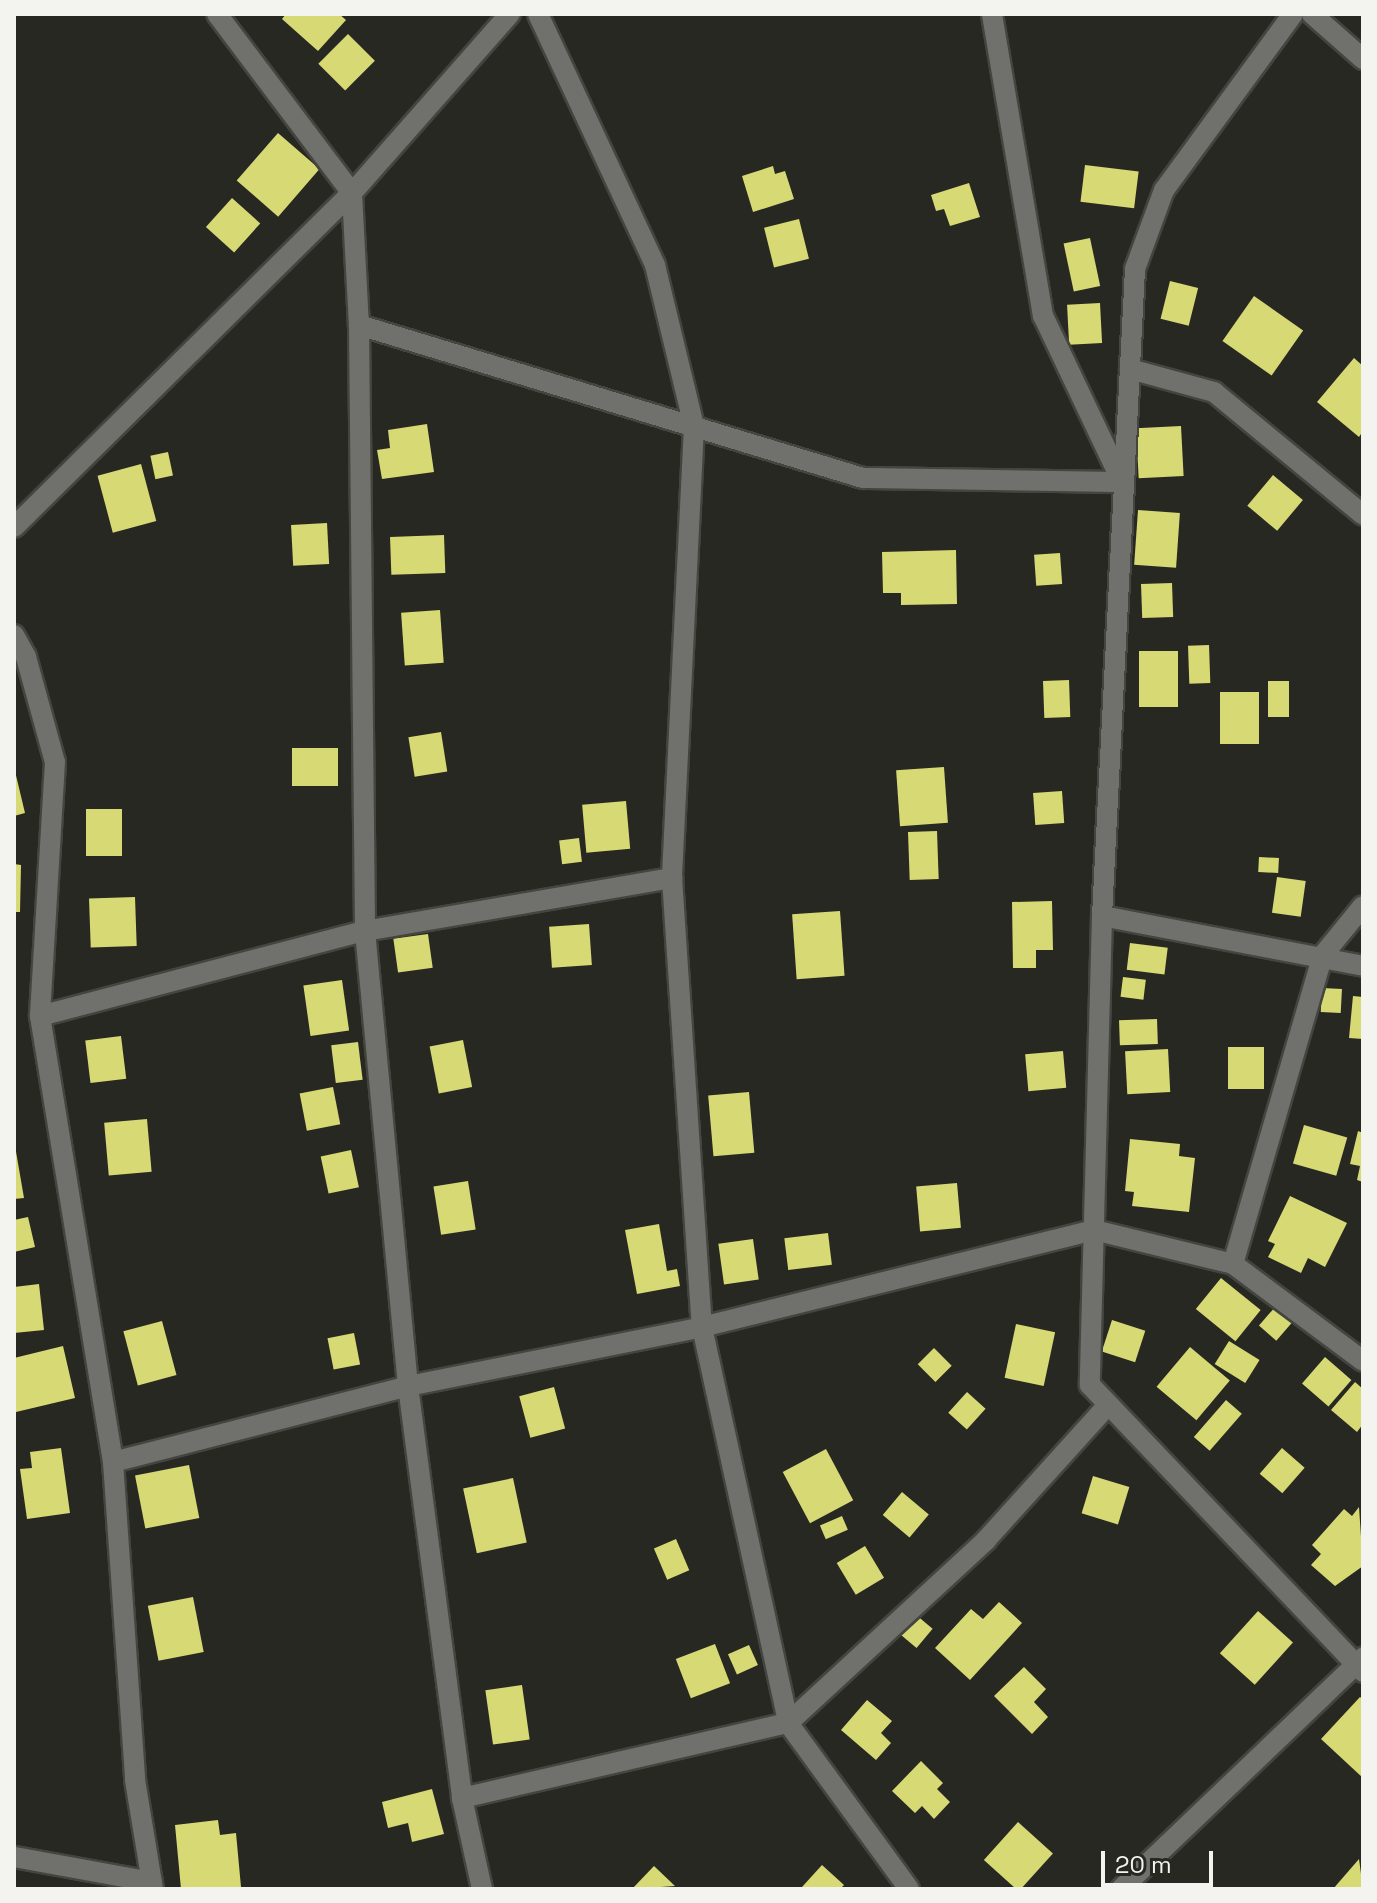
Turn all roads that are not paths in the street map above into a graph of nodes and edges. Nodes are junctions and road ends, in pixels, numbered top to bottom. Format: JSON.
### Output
{"nodes":[{"id":1,"x":217,"y":14,"type":"edge"},
{"id":2,"x":510,"y":14,"type":"edge"},
{"id":3,"x":538,"y":14,"type":"edge"},
{"id":4,"x":992,"y":14,"type":"edge"},
{"id":5,"x":1293,"y":14,"type":"edge"},
{"id":6,"x":1312,"y":14,"type":"edge"},
{"id":7,"x":1363,"y":59,"type":"edge"},
{"id":8,"x":352,"y":193,"type":"junction"},
{"id":9,"x":359,"y":325,"type":"junction"},
{"id":10,"x":1130,"y":369,"type":"junction"},
{"id":11,"x":694,"y":426,"type":"junction"},
{"id":12,"x":1122,"y":482,"type":"junction"},
{"id":13,"x":1363,"y":515,"type":"edge"},
{"id":14,"x":14,"y":527,"type":"edge"},
{"id":15,"x":14,"y":635,"type":"edge"},
{"id":16,"x":672,"y":878,"type":"junction"},
{"id":17,"x":1363,"y":906,"type":"edge"},
{"id":18,"x":1102,"y":916,"type":"junction"},
{"id":19,"x":365,"y":931,"type":"junction"},
{"id":20,"x":1323,"y":955,"type":"junction"},
{"id":21,"x":1363,"y":966,"type":"edge"},
{"id":22,"x":40,"y":1016,"type":"junction"},
{"id":23,"x":1094,"y":1230,"type":"junction"},
{"id":24,"x":1233,"y":1264,"type":"junction"},
{"id":25,"x":702,"y":1327,"type":"junction"},
{"id":26,"x":1363,"y":1361,"type":"edge"},
{"id":27,"x":408,"y":1386,"type":"junction"},
{"id":28,"x":1108,"y":1405,"type":"junction"},
{"id":29,"x":113,"y":1462,"type":"junction"},
{"id":30,"x":1361,"y":1665,"type":"edge"},
{"id":31,"x":788,"y":1723,"type":"junction"},
{"id":32,"x":462,"y":1798,"type":"junction"},
{"id":33,"x":14,"y":1857,"type":"edge"},
{"id":34,"x":153,"y":1886,"type":"edge"},
{"id":35,"x":482,"y":1889,"type":"edge"},
{"id":36,"x":909,"y":1889,"type":"edge"},
{"id":37,"x":1121,"y":1889,"type":"edge"}],
"edges":[{"from":1,"to":8,"type":"street"},
{"from":2,"to":8,"type":"street"},
{"from":3,"to":11,"type":"street"},
{"from":4,"to":12,"type":"street"},
{"from":5,"to":10,"type":"street"},
{"from":6,"to":7,"type":"street"},
{"from":8,"to":9,"type":"street"},
{"from":8,"to":14,"type":"street"},
{"from":9,"to":11,"type":"street"},
{"from":9,"to":19,"type":"street"},
{"from":10,"to":12,"type":"street"},
{"from":10,"to":13,"type":"street"},
{"from":11,"to":12,"type":"street"},
{"from":11,"to":16,"type":"street"},
{"from":12,"to":18,"type":"street"},
{"from":15,"to":22,"type":"street"},
{"from":16,"to":19,"type":"street"},
{"from":16,"to":25,"type":"street"},
{"from":17,"to":20,"type":"street"},
{"from":18,"to":20,"type":"street"},
{"from":18,"to":23,"type":"street"},
{"from":19,"to":22,"type":"street"},
{"from":19,"to":27,"type":"street"},
{"from":20,"to":21,"type":"street"},
{"from":20,"to":24,"type":"street"},
{"from":22,"to":29,"type":"street"},
{"from":23,"to":24,"type":"street"},
{"from":23,"to":25,"type":"street"},
{"from":23,"to":28,"type":"street"},
{"from":24,"to":26,"type":"street"},
{"from":25,"to":27,"type":"street"},
{"from":25,"to":31,"type":"street"},
{"from":27,"to":29,"type":"street"},
{"from":27,"to":32,"type":"street"},
{"from":28,"to":30,"type":"street"},
{"from":28,"to":31,"type":"street"},
{"from":29,"to":34,"type":"street"},
{"from":30,"to":37,"type":"street"},
{"from":31,"to":32,"type":"street"},
{"from":31,"to":36,"type":"street"},
{"from":32,"to":35,"type":"street"},
{"from":33,"to":34,"type":"street"}]}
